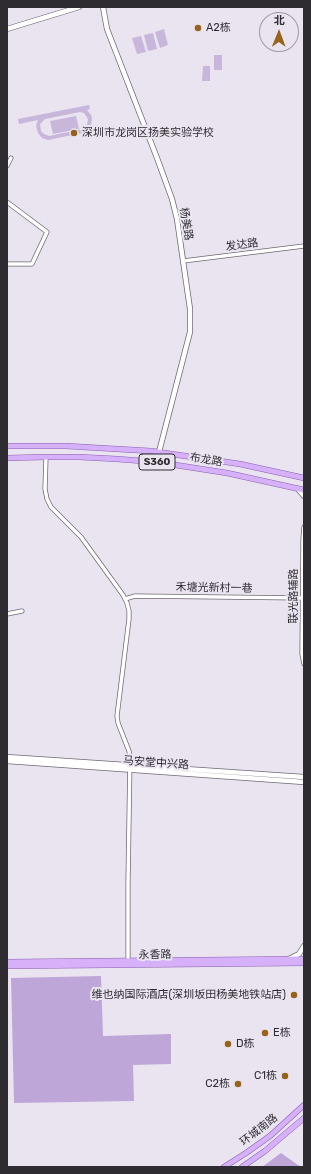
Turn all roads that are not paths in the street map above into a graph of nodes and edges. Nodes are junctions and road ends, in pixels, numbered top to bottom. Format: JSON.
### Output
{"nodes":[{"id":1,"x":80,"y":7,"type":"edge"},
{"id":2,"x":103,"y":7,"type":"edge"},
{"id":3,"x":7,"y":29,"type":"edge"},
{"id":4,"x":11,"y":158,"type":"dead end"},
{"id":5,"x":7,"y":166,"type":"edge"},
{"id":6,"x":7,"y":202,"type":"edge"},
{"id":7,"x":304,"y":246,"type":"edge"},
{"id":8,"x":183,"y":261,"type":"junction"},
{"id":9,"x":7,"y":264,"type":"edge"},
{"id":10,"x":7,"y":446,"type":"edge"},
{"id":11,"x":159,"y":452,"type":"junction"},
{"id":12,"x":46,"y":457,"type":"junction"},
{"id":13,"x":7,"y":458,"type":"edge"},
{"id":14,"x":304,"y":478,"type":"edge"},
{"id":15,"x":296,"y":488,"type":"junction"},
{"id":16,"x":304,"y":490,"type":"edge"},
{"id":17,"x":304,"y":496,"type":"edge"},
{"id":18,"x":304,"y":527,"type":"edge"},
{"id":19,"x":303,"y":598,"type":"junction"},
{"id":20,"x":125,"y":599,"type":"junction"},
{"id":21,"x":22,"y":611,"type":"dead end"},
{"id":22,"x":7,"y":614,"type":"edge"},
{"id":23,"x":304,"y":664,"type":"edge"},
{"id":24,"x":7,"y":757,"type":"edge"},
{"id":25,"x":7,"y":761,"type":"edge"},
{"id":26,"x":130,"y":768,"type":"junction"},
{"id":27,"x":304,"y":777,"type":"edge"},
{"id":28,"x":304,"y":782,"type":"edge"},
{"id":29,"x":304,"y":946,"type":"edge"},
{"id":30,"x":287,"y":959,"type":"junction"},
{"id":31,"x":304,"y":959,"type":"edge"},
{"id":32,"x":128,"y":961,"type":"junction"},
{"id":33,"x":7,"y":962,"type":"edge"},
{"id":34,"x":304,"y":963,"type":"edge"},
{"id":35,"x":7,"y":966,"type":"edge"},
{"id":36,"x":304,"y":1104,"type":"edge"},
{"id":37,"x":304,"y":1118,"type":"edge"},
{"id":38,"x":224,"y":1167,"type":"edge"},
{"id":39,"x":242,"y":1167,"type":"edge"}],
"edges":[{"from":1,"to":3,"type":"street"},
{"from":2,"to":8,"type":"street","name":"杨美路"},
{"from":4,"to":5,"type":"street"},
{"from":6,"to":9,"type":"street"},
{"from":7,"to":8,"type":"street","name":"发达路"},
{"from":8,"to":11,"type":"street","name":"杨美路"},
{"from":10,"to":11,"type":"main road","name":"布龙路","number":"S360"},
{"from":11,"to":14,"type":"main road","name":"布龙路","number":"S360"},
{"from":12,"to":13,"type":"main road","name":"布龙路","number":"S360"},
{"from":12,"to":15,"type":"main road","name":"布龙路","number":"S360"},
{"from":12,"to":20,"type":"street"},
{"from":15,"to":16,"type":"main road","name":"布龙路","number":"S360"},
{"from":15,"to":17,"type":"street"},
{"from":18,"to":19,"type":"street","name":"联光路辅路"},
{"from":19,"to":20,"type":"street","name":"禾塘光新村一巷"},
{"from":19,"to":23,"type":"street","name":"联光路辅路"},
{"from":20,"to":26,"type":"street"},
{"from":21,"to":22,"type":"street"},
{"from":24,"to":26,"type":"street","name":"马安堂中兴路"},
{"from":25,"to":26,"type":"street","name":"马安堂中兴路"},
{"from":26,"to":27,"type":"street","name":"马安堂中兴路"},
{"from":26,"to":28,"type":"street","name":"马安堂中兴路"},
{"from":26,"to":32,"type":"street"},
{"from":29,"to":30,"type":"street"},
{"from":30,"to":31,"type":"main road","name":"永香路"},
{"from":30,"to":32,"type":"main road","name":"永香路"},
{"from":32,"to":33,"type":"main road","name":"永香路"},
{"from":34,"to":35,"type":"main road","name":"永香路"},
{"from":36,"to":38,"type":"main road","name":"环城南路"},
{"from":37,"to":39,"type":"main road","name":"环城南路"}]}
